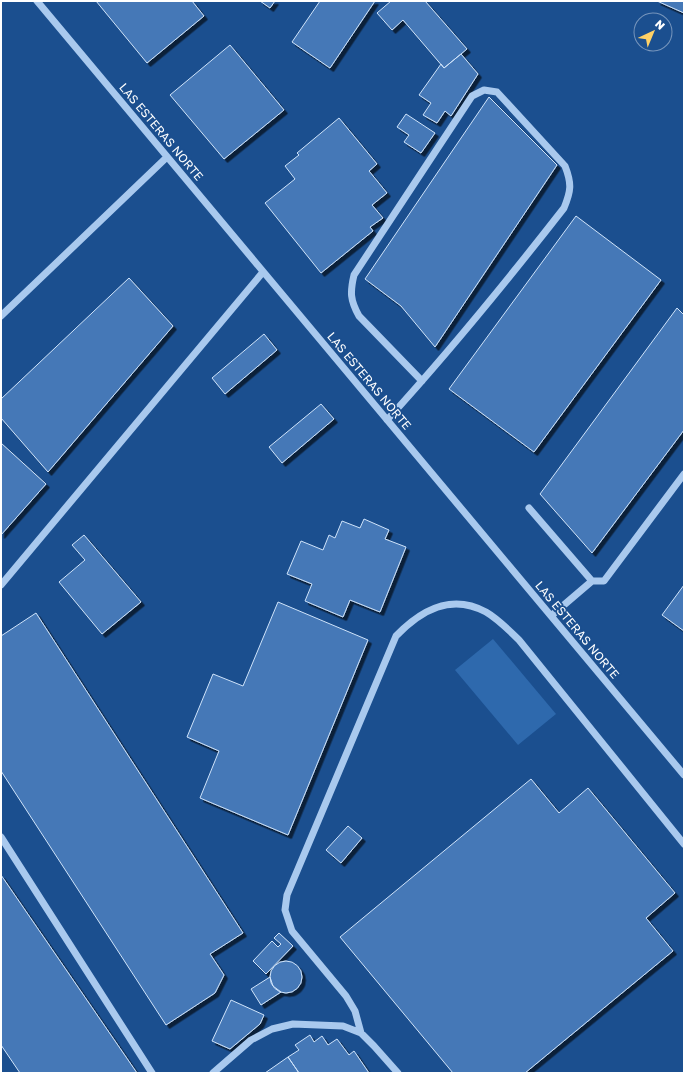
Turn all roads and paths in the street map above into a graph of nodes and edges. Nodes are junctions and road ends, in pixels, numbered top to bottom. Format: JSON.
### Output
{"nodes":[{"id":1,"x":37,"y":1,"type":"edge"},
{"id":2,"x":167,"y":156,"type":"junction"},
{"id":3,"x":263,"y":272,"type":"junction"},
{"id":4,"x":1,"y":316,"type":"edge"},
{"id":5,"x":422,"y":381,"type":"junction"},
{"id":6,"x":387,"y":420,"type":"junction"},
{"id":7,"x":684,"y":474,"type":"edge"},
{"id":8,"x":529,"y":508,"type":"dead end"},
{"id":9,"x":592,"y":581,"type":"junction"},
{"id":10,"x":1,"y":585,"type":"edge"},
{"id":11,"x":550,"y":616,"type":"junction"},
{"id":12,"x":684,"y":775,"type":"edge"},
{"id":13,"x":1,"y":837,"type":"edge"},
{"id":14,"x":684,"y":844,"type":"edge"},
{"id":15,"x":361,"y":1033,"type":"junction"},
{"id":16,"x":152,"y":1073,"type":"edge"},
{"id":17,"x":213,"y":1073,"type":"edge"},
{"id":18,"x":398,"y":1073,"type":"edge"}],
"edges":[{"from":1,"to":2,"type":"street","name":"LAS ESTERAS NORTE"},
{"from":2,"to":3,"type":"street","name":"LAS ESTERAS NORTE"},
{"from":2,"to":4,"type":"street"},
{"from":3,"to":6,"type":"street","name":"LAS ESTERAS NORTE"},
{"from":3,"to":10,"type":"street"},
{"from":5,"to":5,"type":"street"},
{"from":5,"to":6,"type":"street"},
{"from":6,"to":11,"type":"street","name":"LAS ESTERAS NORTE"},
{"from":7,"to":9,"type":"street"},
{"from":8,"to":9,"type":"street"},
{"from":9,"to":11,"type":"street"},
{"from":11,"to":12,"type":"street","name":"LAS ESTERAS NORTE"},
{"from":13,"to":16,"type":"street"},
{"from":14,"to":15,"type":"street"},
{"from":15,"to":17,"type":"street"},
{"from":15,"to":18,"type":"street"}]}
